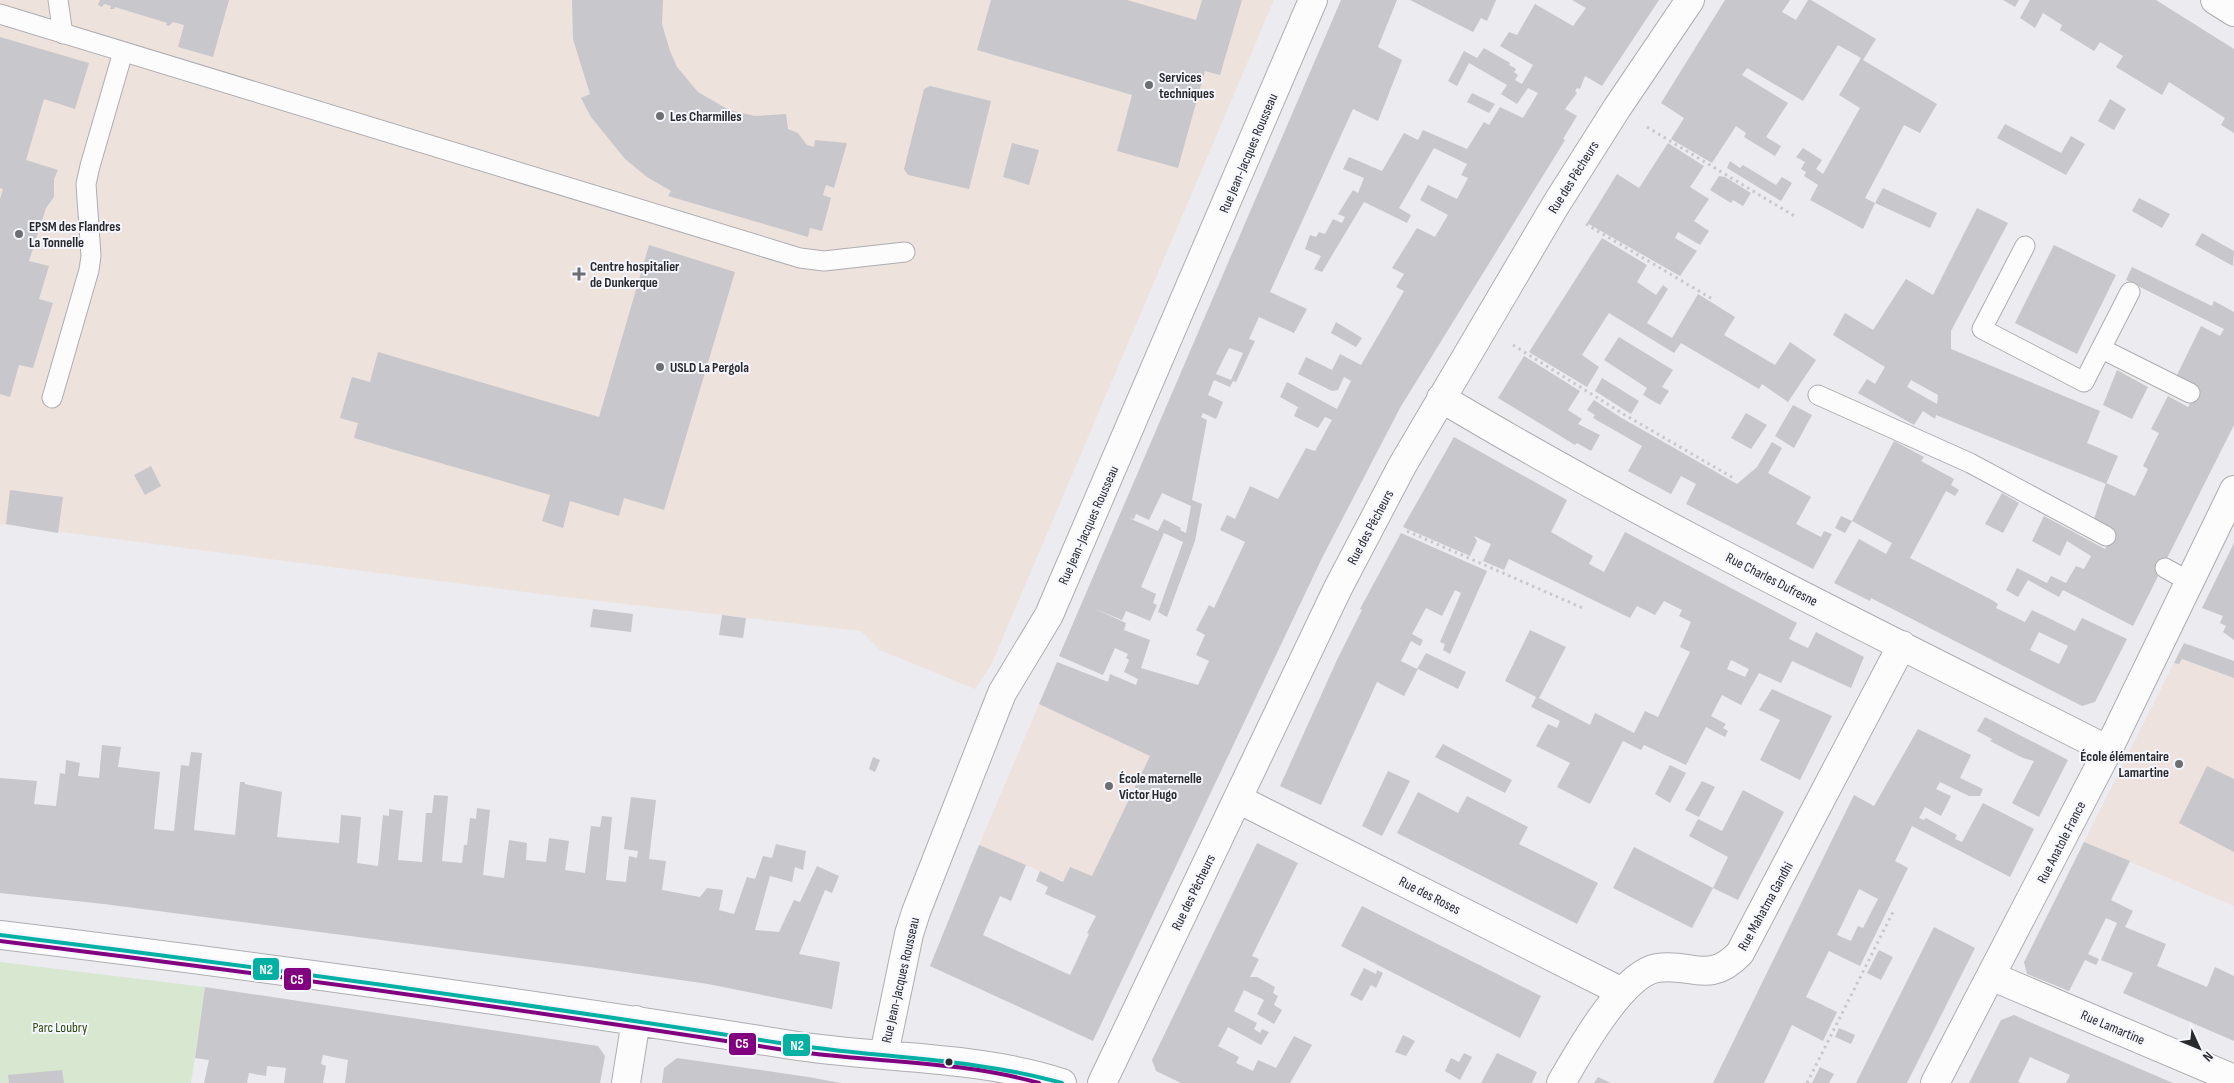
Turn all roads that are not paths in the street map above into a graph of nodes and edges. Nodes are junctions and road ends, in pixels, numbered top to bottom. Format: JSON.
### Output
{"nodes":[{"id":1,"x":58,"y":0,"type":"edge"},
{"id":2,"x":1313,"y":0,"type":"edge"},
{"id":3,"x":1690,"y":0,"type":"edge"},
{"id":4,"x":2215,"y":0,"type":"edge"},
{"id":5,"x":2234,"y":12,"type":"edge"},
{"id":6,"x":0,"y":14,"type":"edge"},
{"id":7,"x":63,"y":34,"type":"junction"},
{"id":8,"x":123,"y":52,"type":"junction"},
{"id":9,"x":2025,"y":246,"type":"dead end"},
{"id":10,"x":905,"y":252,"type":"dead end"},
{"id":11,"x":2130,"y":292,"type":"dead end"},
{"id":12,"x":2102,"y":349,"type":"junction"},
{"id":13,"x":1818,"y":394,"type":"dead end"},
{"id":14,"x":2190,"y":394,"type":"dead end"},
{"id":15,"x":52,"y":398,"type":"dead end"},
{"id":16,"x":1441,"y":398,"type":"junction"},
{"id":17,"x":2234,"y":490,"type":"edge"},
{"id":18,"x":2106,"y":536,"type":"dead end"},
{"id":19,"x":2165,"y":568,"type":"dead end"},
{"id":20,"x":2190,"y":582,"type":"junction"},
{"id":21,"x":1902,"y":645,"type":"junction"},
{"id":22,"x":2108,"y":750,"type":"junction"},
{"id":23,"x":1238,"y":798,"type":"junction"},
{"id":24,"x":0,"y":934,"type":"edge"},
{"id":25,"x":1991,"y":976,"type":"junction"},
{"id":26,"x":1622,"y":992,"type":"junction"},
{"id":27,"x":636,"y":1020,"type":"junction"},
{"id":28,"x":884,"y":1054,"type":"junction"},
{"id":29,"x":2234,"y":1079,"type":"edge"},
{"id":30,"x":626,"y":1083,"type":"edge"},
{"id":31,"x":1062,"y":1083,"type":"edge"},
{"id":32,"x":1102,"y":1083,"type":"edge"},
{"id":33,"x":1561,"y":1083,"type":"edge"},
{"id":34,"x":1935,"y":1083,"type":"edge"}],
"edges":[{"from":1,"to":7,"type":"lane"},
{"from":2,"to":28,"type":"street","name":"Rue Jean-Jacques Rousseau"},
{"from":3,"to":16,"type":"street","name":"Rue des Pêcheurs"},
{"from":4,"to":5,"type":"street"},
{"from":6,"to":7,"type":"lane"},
{"from":7,"to":8,"type":"lane"},
{"from":8,"to":10,"type":"lane"},
{"from":8,"to":15,"type":"lane"},
{"from":9,"to":12,"type":"lane"},
{"from":11,"to":12,"type":"lane"},
{"from":12,"to":14,"type":"lane"},
{"from":13,"to":18,"type":"lane"},
{"from":16,"to":21,"type":"street","name":"Rue Charles Dufresne"},
{"from":16,"to":23,"type":"street","name":"Rue des Pêcheurs"},
{"from":17,"to":20,"type":"street","name":"Rue Anatole France"},
{"from":19,"to":20,"type":"lane"},
{"from":20,"to":22,"type":"street","name":"Rue Anatole France"},
{"from":21,"to":22,"type":"street","name":"Rue Charles Dufresne"},
{"from":21,"to":26,"type":"street","name":"Rue Mahatma Gandhi"},
{"from":22,"to":25,"type":"street","name":"Rue Anatole France"},
{"from":23,"to":26,"type":"street","name":"Rue des Roses"},
{"from":23,"to":32,"type":"street","name":"Rue des Pêcheurs"},
{"from":24,"to":27,"type":"street"},
{"from":25,"to":29,"type":"street","name":"Rue Lamartine"},
{"from":25,"to":34,"type":"street","name":"Rue Anatole France"},
{"from":26,"to":33,"type":"street","name":"Rue Mahatma Gandhi"},
{"from":27,"to":28,"type":"street"},
{"from":27,"to":30,"type":"street"},
{"from":28,"to":31,"type":"street"}]}
